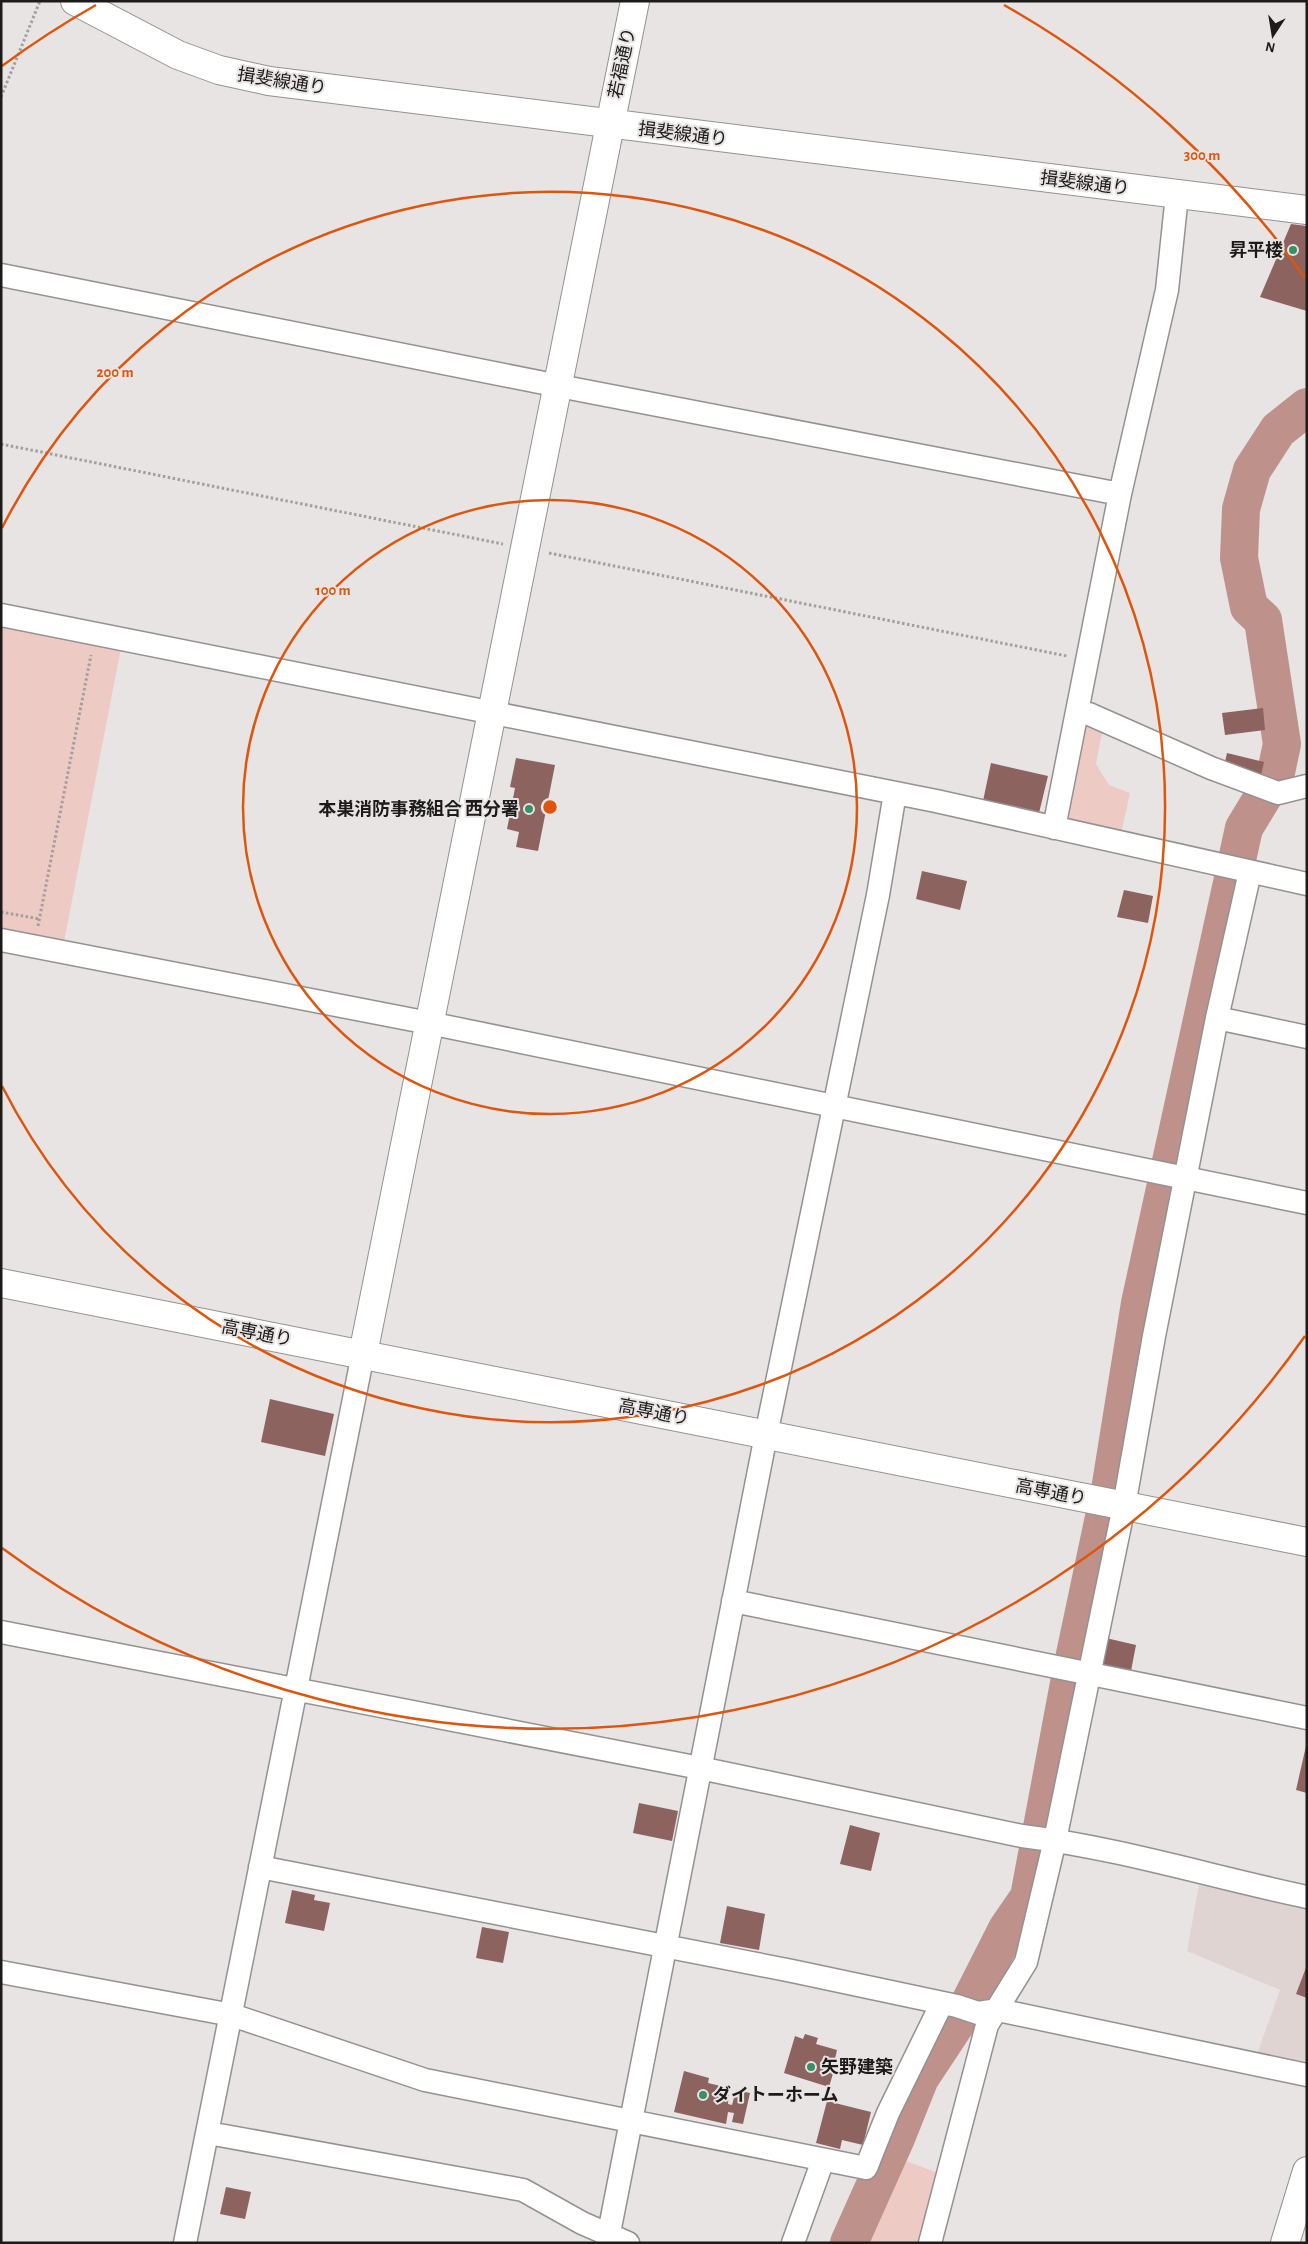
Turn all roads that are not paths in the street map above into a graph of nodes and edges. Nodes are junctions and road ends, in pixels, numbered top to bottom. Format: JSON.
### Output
{"nodes":[{"id":1,"x":75,"y":1,"type":"edge"},
{"id":2,"x":635,"y":1,"type":"edge"},
{"id":3,"x":609,"y":124,"type":"junction"},
{"id":4,"x":1177,"y":195,"type":"junction"},
{"id":5,"x":1307,"y":210,"type":"edge"},
{"id":6,"x":1,"y":275,"type":"edge"},
{"id":7,"x":559,"y":386,"type":"junction"},
{"id":8,"x":1120,"y":494,"type":"junction"},
{"id":9,"x":1,"y":615,"type":"edge"},
{"id":10,"x":492,"y":712,"type":"junction"},
{"id":11,"x":1077,"y":712,"type":"junction"},
{"id":12,"x":1307,"y":786,"type":"edge"},
{"id":13,"x":896,"y":793,"type":"junction"},
{"id":14,"x":1054,"y":828,"type":"junction"},
{"id":15,"x":1240,"y":870,"type":"junction"},
{"id":16,"x":1307,"y":884,"type":"edge"},
{"id":17,"x":1,"y":940,"type":"edge"},
{"id":18,"x":1217,"y":1018,"type":"junction"},
{"id":19,"x":429,"y":1023,"type":"junction"},
{"id":20,"x":1307,"y":1037,"type":"edge"},
{"id":21,"x":834,"y":1105,"type":"junction"},
{"id":22,"x":1185,"y":1179,"type":"junction"},
{"id":23,"x":1307,"y":1203,"type":"edge"},
{"id":24,"x":1,"y":1283,"type":"edge"},
{"id":25,"x":363,"y":1354,"type":"junction"},
{"id":26,"x":766,"y":1435,"type":"junction"},
{"id":27,"x":1112,"y":1504,"type":"junction"},
{"id":28,"x":1307,"y":1542,"type":"edge"},
{"id":29,"x":732,"y":1602,"type":"junction"},
{"id":30,"x":1,"y":1632,"type":"edge"},
{"id":31,"x":1089,"y":1674,"type":"junction"},
{"id":32,"x":297,"y":1689,"type":"junction"},
{"id":33,"x":1307,"y":1718,"type":"edge"},
{"id":34,"x":700,"y":1768,"type":"junction"},
{"id":35,"x":1055,"y":1840,"type":"junction"},
{"id":36,"x":260,"y":1867,"type":"junction"},
{"id":37,"x":1307,"y":1897,"type":"edge"},
{"id":38,"x":664,"y":1946,"type":"junction"},
{"id":39,"x":1,"y":1972,"type":"edge"},
{"id":40,"x":942,"y":2003,"type":"junction"},
{"id":41,"x":998,"y":2010,"type":"junction"},
{"id":42,"x":232,"y":2015,"type":"junction"},
{"id":43,"x":1307,"y":2075,"type":"edge"},
{"id":44,"x":632,"y":2121,"type":"junction"},
{"id":45,"x":208,"y":2133,"type":"junction"},
{"id":46,"x":823,"y":2160,"type":"junction"},
{"id":47,"x":1307,"y":2171,"type":"edge"},
{"id":48,"x":614,"y":2240,"type":"edge"},
{"id":49,"x":185,"y":2243,"type":"edge"},
{"id":50,"x":793,"y":2243,"type":"edge"},
{"id":51,"x":930,"y":2243,"type":"edge"},
{"id":52,"x":1285,"y":2243,"type":"edge"}],
"edges":[{"from":1,"to":3,"type":"street","name":"揖斐線通り"},
{"from":2,"to":3,"type":"street","name":"若福通り"},
{"from":3,"to":4,"type":"street","name":"揖斐線通り"},
{"from":3,"to":7,"type":"street","name":"若福通り"},
{"from":4,"to":5,"type":"street","name":"揖斐線通り"},
{"from":4,"to":8,"type":"street"},
{"from":6,"to":7,"type":"street"},
{"from":7,"to":8,"type":"street"},
{"from":7,"to":10,"type":"street","name":"若福通り"},
{"from":8,"to":11,"type":"street"},
{"from":9,"to":10,"type":"street"},
{"from":10,"to":13,"type":"street"},
{"from":10,"to":19,"type":"street","name":"若福通り"},
{"from":11,"to":12,"type":"street"},
{"from":11,"to":14,"type":"street"},
{"from":13,"to":14,"type":"street"},
{"from":13,"to":21,"type":"street"},
{"from":14,"to":15,"type":"street"},
{"from":15,"to":16,"type":"street"},
{"from":15,"to":18,"type":"street"},
{"from":17,"to":19,"type":"street"},
{"from":18,"to":20,"type":"street"},
{"from":18,"to":22,"type":"street"},
{"from":19,"to":21,"type":"street"},
{"from":19,"to":25,"type":"street","name":"若福通り"},
{"from":21,"to":22,"type":"street"},
{"from":21,"to":26,"type":"street"},
{"from":22,"to":23,"type":"street"},
{"from":22,"to":27,"type":"street"},
{"from":24,"to":25,"type":"street","name":"高専通り"},
{"from":25,"to":26,"type":"street","name":"高専通り"},
{"from":25,"to":32,"type":"street"},
{"from":26,"to":27,"type":"street","name":"高専通り"},
{"from":26,"to":29,"type":"street"},
{"from":27,"to":28,"type":"street","name":"高専通り"},
{"from":27,"to":31,"type":"street"},
{"from":29,"to":31,"type":"street"},
{"from":29,"to":34,"type":"street"},
{"from":30,"to":32,"type":"street"},
{"from":31,"to":33,"type":"street"},
{"from":31,"to":35,"type":"street"},
{"from":32,"to":34,"type":"street"},
{"from":32,"to":36,"type":"street"},
{"from":34,"to":35,"type":"street"},
{"from":34,"to":38,"type":"street"},
{"from":35,"to":37,"type":"street"},
{"from":35,"to":41,"type":"street"},
{"from":36,"to":38,"type":"street"},
{"from":36,"to":42,"type":"street"},
{"from":38,"to":40,"type":"street"},
{"from":38,"to":44,"type":"street"},
{"from":39,"to":42,"type":"street"},
{"from":40,"to":41,"type":"street"},
{"from":40,"to":46,"type":"street"},
{"from":41,"to":43,"type":"street"},
{"from":41,"to":51,"type":"street"},
{"from":42,"to":44,"type":"street"},
{"from":42,"to":45,"type":"street"},
{"from":44,"to":46,"type":"street"},
{"from":44,"to":48,"type":"street"},
{"from":45,"to":48,"type":"street"},
{"from":45,"to":49,"type":"street"},
{"from":46,"to":50,"type":"street"},
{"from":47,"to":52,"type":"street"}]}
